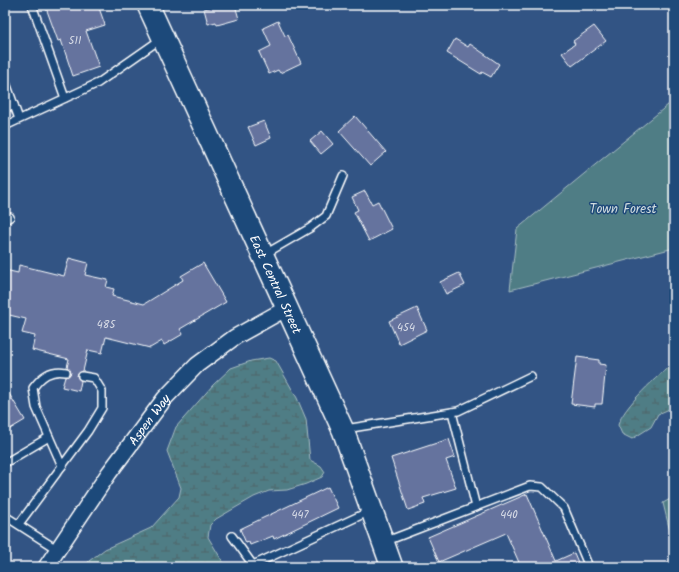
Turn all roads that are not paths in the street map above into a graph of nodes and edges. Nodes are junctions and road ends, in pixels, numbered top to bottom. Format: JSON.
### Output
{"nodes":[{"id":1,"x":32,"y":5,"type":"edge"},
{"id":2,"x":148,"y":5,"type":"edge"},
{"id":3,"x":163,"y":38,"type":"junction"},
{"id":4,"x":5,"y":80,"type":"edge"},
{"id":5,"x":65,"y":98,"type":"junction"},
{"id":6,"x":14,"y":105,"type":"junction"},
{"id":7,"x":5,"y":108,"type":"edge"},
{"id":8,"x":19,"y":119,"type":"junction"},
{"id":9,"x":5,"y":126,"type":"edge"},
{"id":10,"x":342,"y":176,"type":"dead end"},
{"id":11,"x":263,"y":255,"type":"junction"},
{"id":12,"x":287,"y":308,"type":"junction"},
{"id":13,"x":66,"y":372,"type":"dead end"},
{"id":14,"x":82,"y":376,"type":"dead end"},
{"id":15,"x":531,"y":376,"type":"dead end"},
{"id":16,"x":452,"y":412,"type":"junction"},
{"id":17,"x":343,"y":430,"type":"junction"},
{"id":18,"x":48,"y":437,"type":"junction"},
{"id":19,"x":5,"y":464,"type":"edge"},
{"id":20,"x":62,"y":466,"type":"junction"},
{"id":21,"x":476,"y":507,"type":"junction"},
{"id":22,"x":372,"y":510,"type":"junction"},
{"id":23,"x":5,"y":516,"type":"edge"},
{"id":24,"x":20,"y":524,"type":"junction"},
{"id":25,"x":232,"y":536,"type":"dead end"},
{"id":26,"x":384,"y":542,"type":"junction"},
{"id":27,"x":58,"y":550,"type":"junction"},
{"id":28,"x":46,"y":567,"type":"edge"},
{"id":29,"x":392,"y":567,"type":"edge"},
{"id":30,"x":588,"y":567,"type":"edge"}],
"edges":[{"from":1,"to":5,"type":"lane"},
{"from":2,"to":3,"type":"main road","name":"East Central Street"},
{"from":3,"to":5,"type":"lane"},
{"from":3,"to":11,"type":"main road","name":"East Central Street"},
{"from":4,"to":6,"type":"lane"},
{"from":5,"to":8,"type":"lane"},
{"from":6,"to":7,"type":"lane"},
{"from":6,"to":8,"type":"lane"},
{"from":8,"to":9,"type":"lane"},
{"from":10,"to":11,"type":"lane"},
{"from":11,"to":12,"type":"main road","name":"East Central Street"},
{"from":12,"to":17,"type":"main road","name":"East Central Street"},
{"from":12,"to":27,"type":"street","name":"Aspen Way"},
{"from":13,"to":18,"type":"lane"},
{"from":14,"to":20,"type":"lane"},
{"from":15,"to":16,"type":"lane"},
{"from":16,"to":17,"type":"lane"},
{"from":16,"to":21,"type":"lane"},
{"from":17,"to":22,"type":"main road","name":"East Central Street"},
{"from":18,"to":19,"type":"lane"},
{"from":18,"to":20,"type":"lane"},
{"from":20,"to":24,"type":"lane"},
{"from":21,"to":26,"type":"lane"},
{"from":21,"to":30,"type":"lane"},
{"from":22,"to":25,"type":"lane"},
{"from":22,"to":26,"type":"main road","name":"East Central Street"},
{"from":23,"to":24,"type":"lane"},
{"from":24,"to":27,"type":"lane"},
{"from":26,"to":29,"type":"main road","name":"East Central Street"},
{"from":27,"to":28,"type":"street","name":"Aspen Way"}]}
